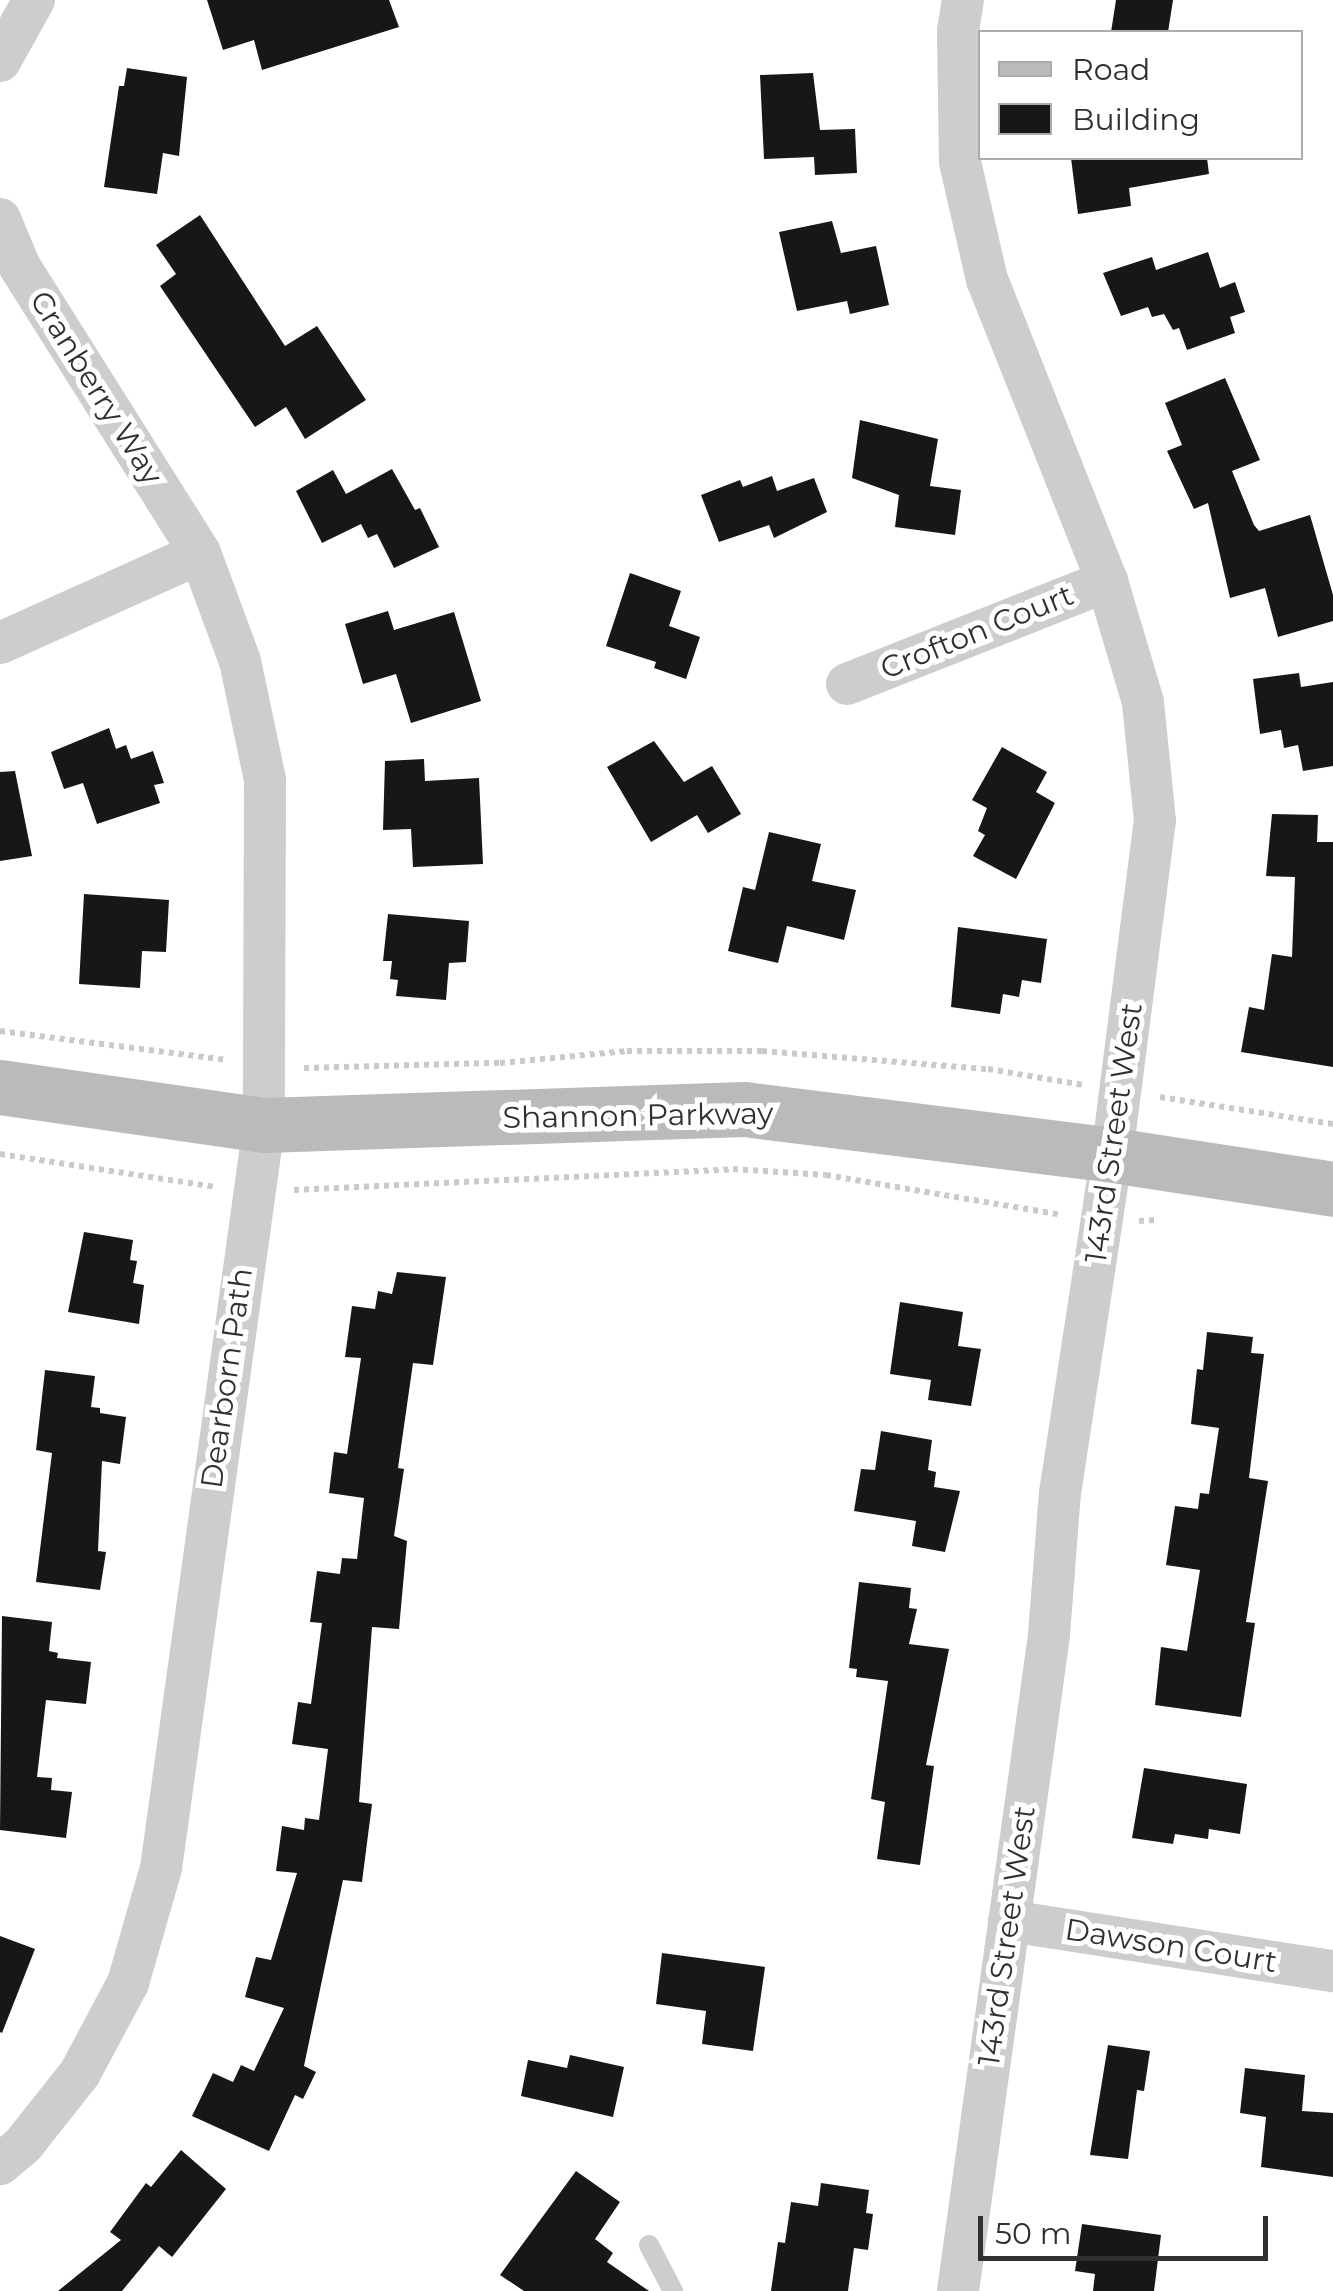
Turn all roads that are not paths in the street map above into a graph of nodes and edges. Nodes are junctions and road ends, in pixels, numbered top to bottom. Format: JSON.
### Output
{"nodes":[{"id":1,"x":34,"y":0,"type":"edge"},
{"id":2,"x":962,"y":0,"type":"edge"},
{"id":3,"x":0,"y":60,"type":"edge"},
{"id":4,"x":0,"y":219,"type":"edge"},
{"id":5,"x":200,"y":554,"type":"junction"},
{"id":6,"x":1107,"y":581,"type":"junction"},
{"id":7,"x":0,"y":644,"type":"edge"},
{"id":8,"x":846,"y":684,"type":"dead end"},
{"id":9,"x":0,"y":1087,"type":"edge"},
{"id":10,"x":264,"y":1125,"type":"junction"},
{"id":11,"x":1112,"y":1155,"type":"junction"},
{"id":12,"x":1333,"y":1189,"type":"edge"},
{"id":13,"x":1010,"y":1921,"type":"junction"},
{"id":14,"x":1333,"y":1971,"type":"edge"},
{"id":15,"x":0,"y":2164,"type":"edge"},
{"id":16,"x":650,"y":2245,"type":"dead end"},
{"id":17,"x":673,"y":2291,"type":"edge"},
{"id":18,"x":958,"y":2291,"type":"edge"}],
"edges":[{"from":1,"to":3,"type":"street"},
{"from":2,"to":6,"type":"street","name":"143rd Street West"},
{"from":4,"to":5,"type":"street","name":"Cranberry Way"},
{"from":5,"to":7,"type":"street"},
{"from":5,"to":10,"type":"street","name":"Dearborn Path"},
{"from":6,"to":8,"type":"street","name":"Crofton Court"},
{"from":6,"to":11,"type":"street","name":"143rd Street West"},
{"from":9,"to":10,"type":"street","name":"Shannon Parkway"},
{"from":10,"to":11,"type":"street","name":"Shannon Parkway"},
{"from":10,"to":15,"type":"street","name":"Dearborn Path"},
{"from":11,"to":12,"type":"street","name":"Shannon Parkway"},
{"from":11,"to":13,"type":"street","name":"143rd Street West"},
{"from":13,"to":14,"type":"street","name":"Dawson Court"},
{"from":13,"to":18,"type":"street","name":"143rd Street West"},
{"from":16,"to":17,"type":"lane"}]}
